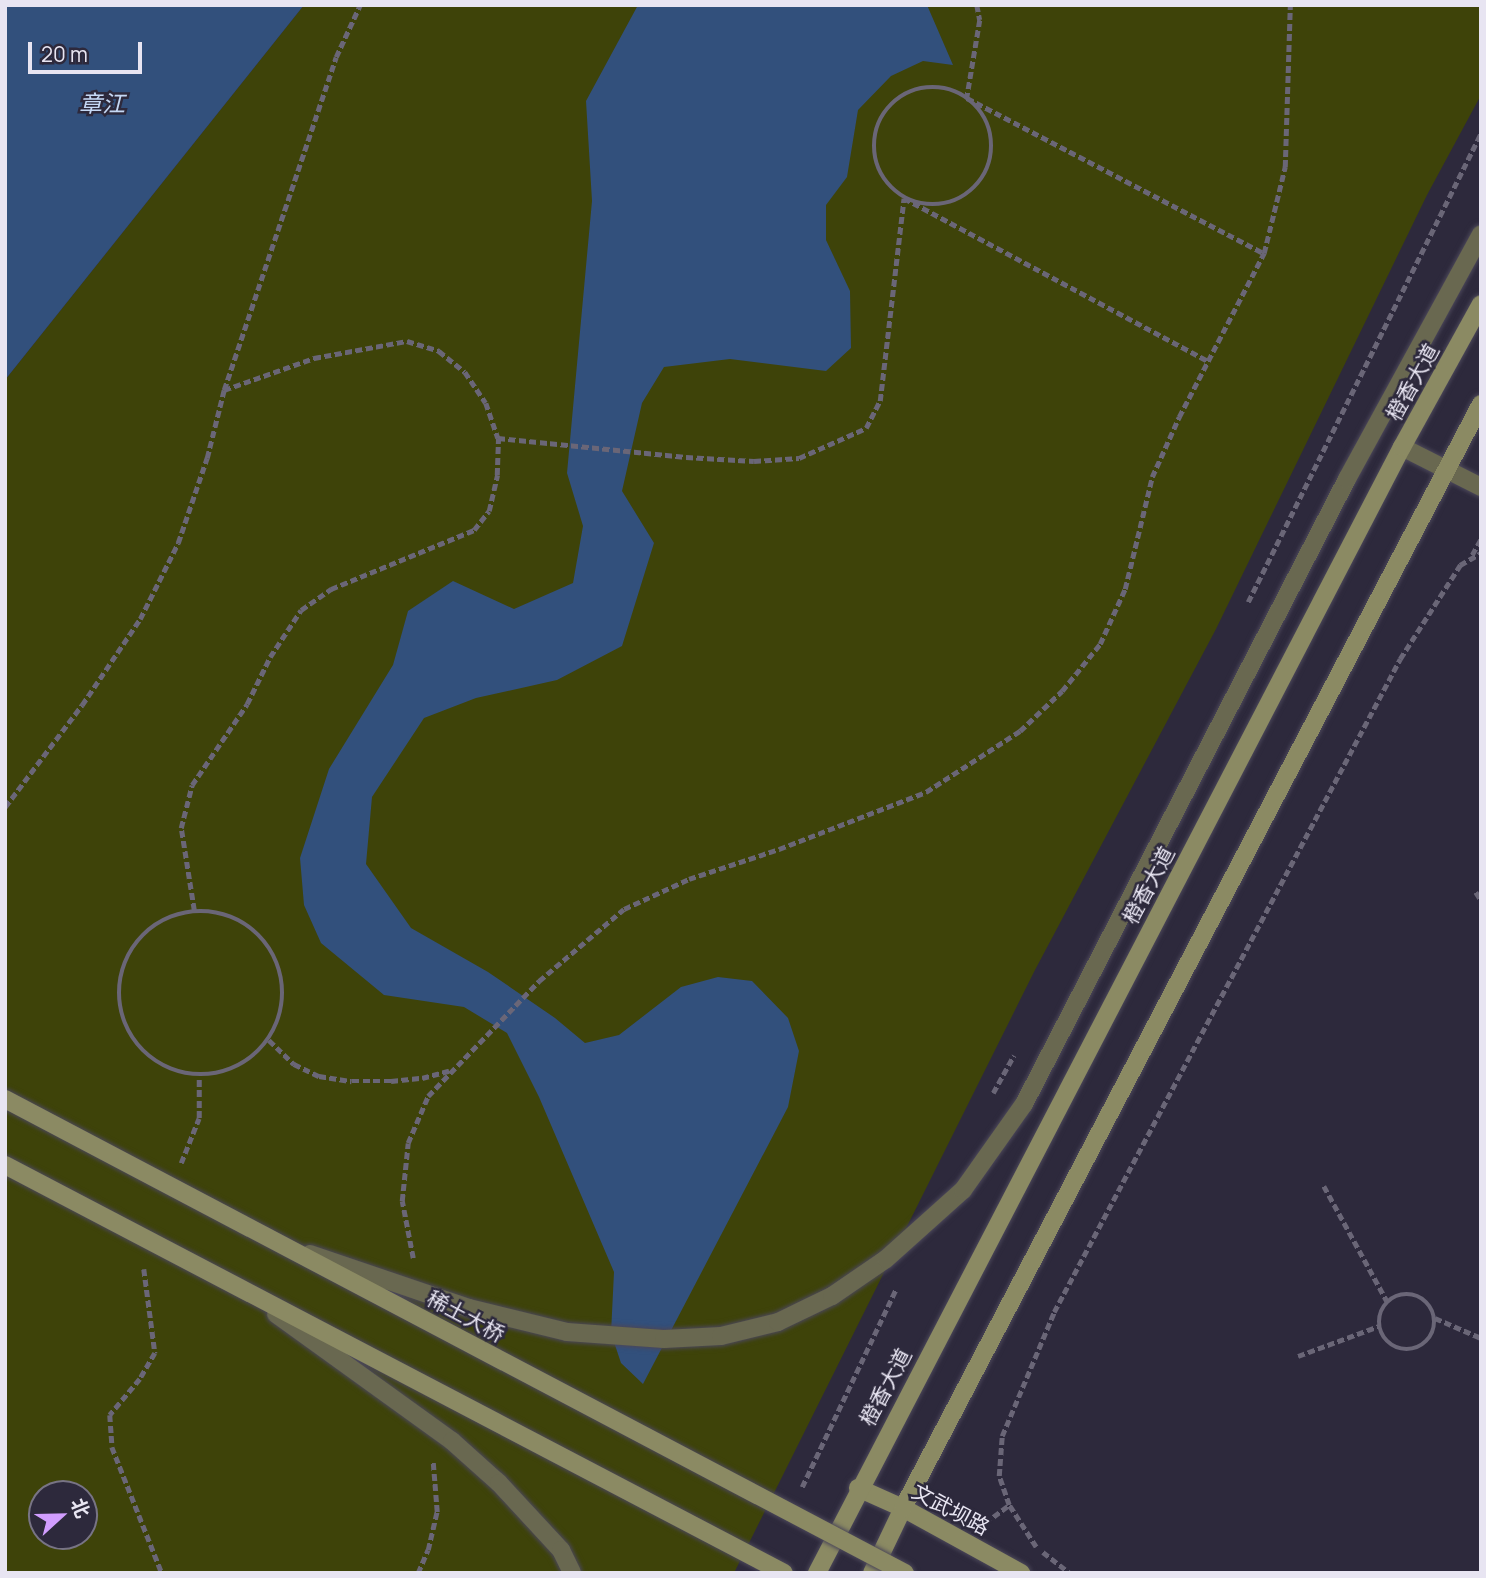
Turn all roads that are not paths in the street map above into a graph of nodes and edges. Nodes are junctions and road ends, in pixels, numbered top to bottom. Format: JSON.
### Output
{"nodes":[{"id":1,"x":1481,"y":234,"type":"edge"},
{"id":2,"x":1481,"y":304,"type":"edge"},
{"id":3,"x":1481,"y":404,"type":"edge"},
{"id":4,"x":1402,"y":447,"type":"junction"},
{"id":5,"x":1445,"y":469,"type":"junction"},
{"id":6,"x":1481,"y":487,"type":"edge"},
{"id":7,"x":5,"y":1100,"type":"edge"},
{"id":8,"x":5,"y":1166,"type":"edge"},
{"id":9,"x":276,"y":1242,"type":"junction"},
{"id":10,"x":245,"y":1291,"type":"junction"},
{"id":11,"x":858,"y":1488,"type":"junction"},
{"id":12,"x":903,"y":1508,"type":"junction"},
{"id":13,"x":572,"y":1573,"type":"edge"},
{"id":14,"x":784,"y":1573,"type":"edge"},
{"id":15,"x":817,"y":1573,"type":"edge"},
{"id":16,"x":872,"y":1573,"type":"edge"},
{"id":17,"x":905,"y":1573,"type":"edge"},
{"id":18,"x":1021,"y":1573,"type":"edge"}],
"edges":[{"from":1,"to":9,"type":"street","bridge":true},
{"from":2,"to":4,"type":"main road","name":"橙香大道"},
{"from":3,"to":5,"type":"main road"},
{"from":4,"to":5,"type":"street"},
{"from":4,"to":11,"type":"main road","name":"橙香大道"},
{"from":5,"to":6,"type":"street"},
{"from":5,"to":12,"type":"main road"},
{"from":7,"to":9,"type":"main road","name":"稀土大桥","bridge":true},
{"from":8,"to":10,"type":"main road","bridge":true},
{"from":9,"to":17,"type":"main road","name":"稀土大桥","bridge":true},
{"from":10,"to":13,"type":"street","bridge":true},
{"from":10,"to":14,"type":"main road","bridge":true},
{"from":11,"to":12,"type":"main road","name":"文武坝路"},
{"from":11,"to":15,"type":"main road","name":"橙香大道"},
{"from":12,"to":16,"type":"main road"},
{"from":12,"to":18,"type":"main road","name":"文武坝路"}]}
